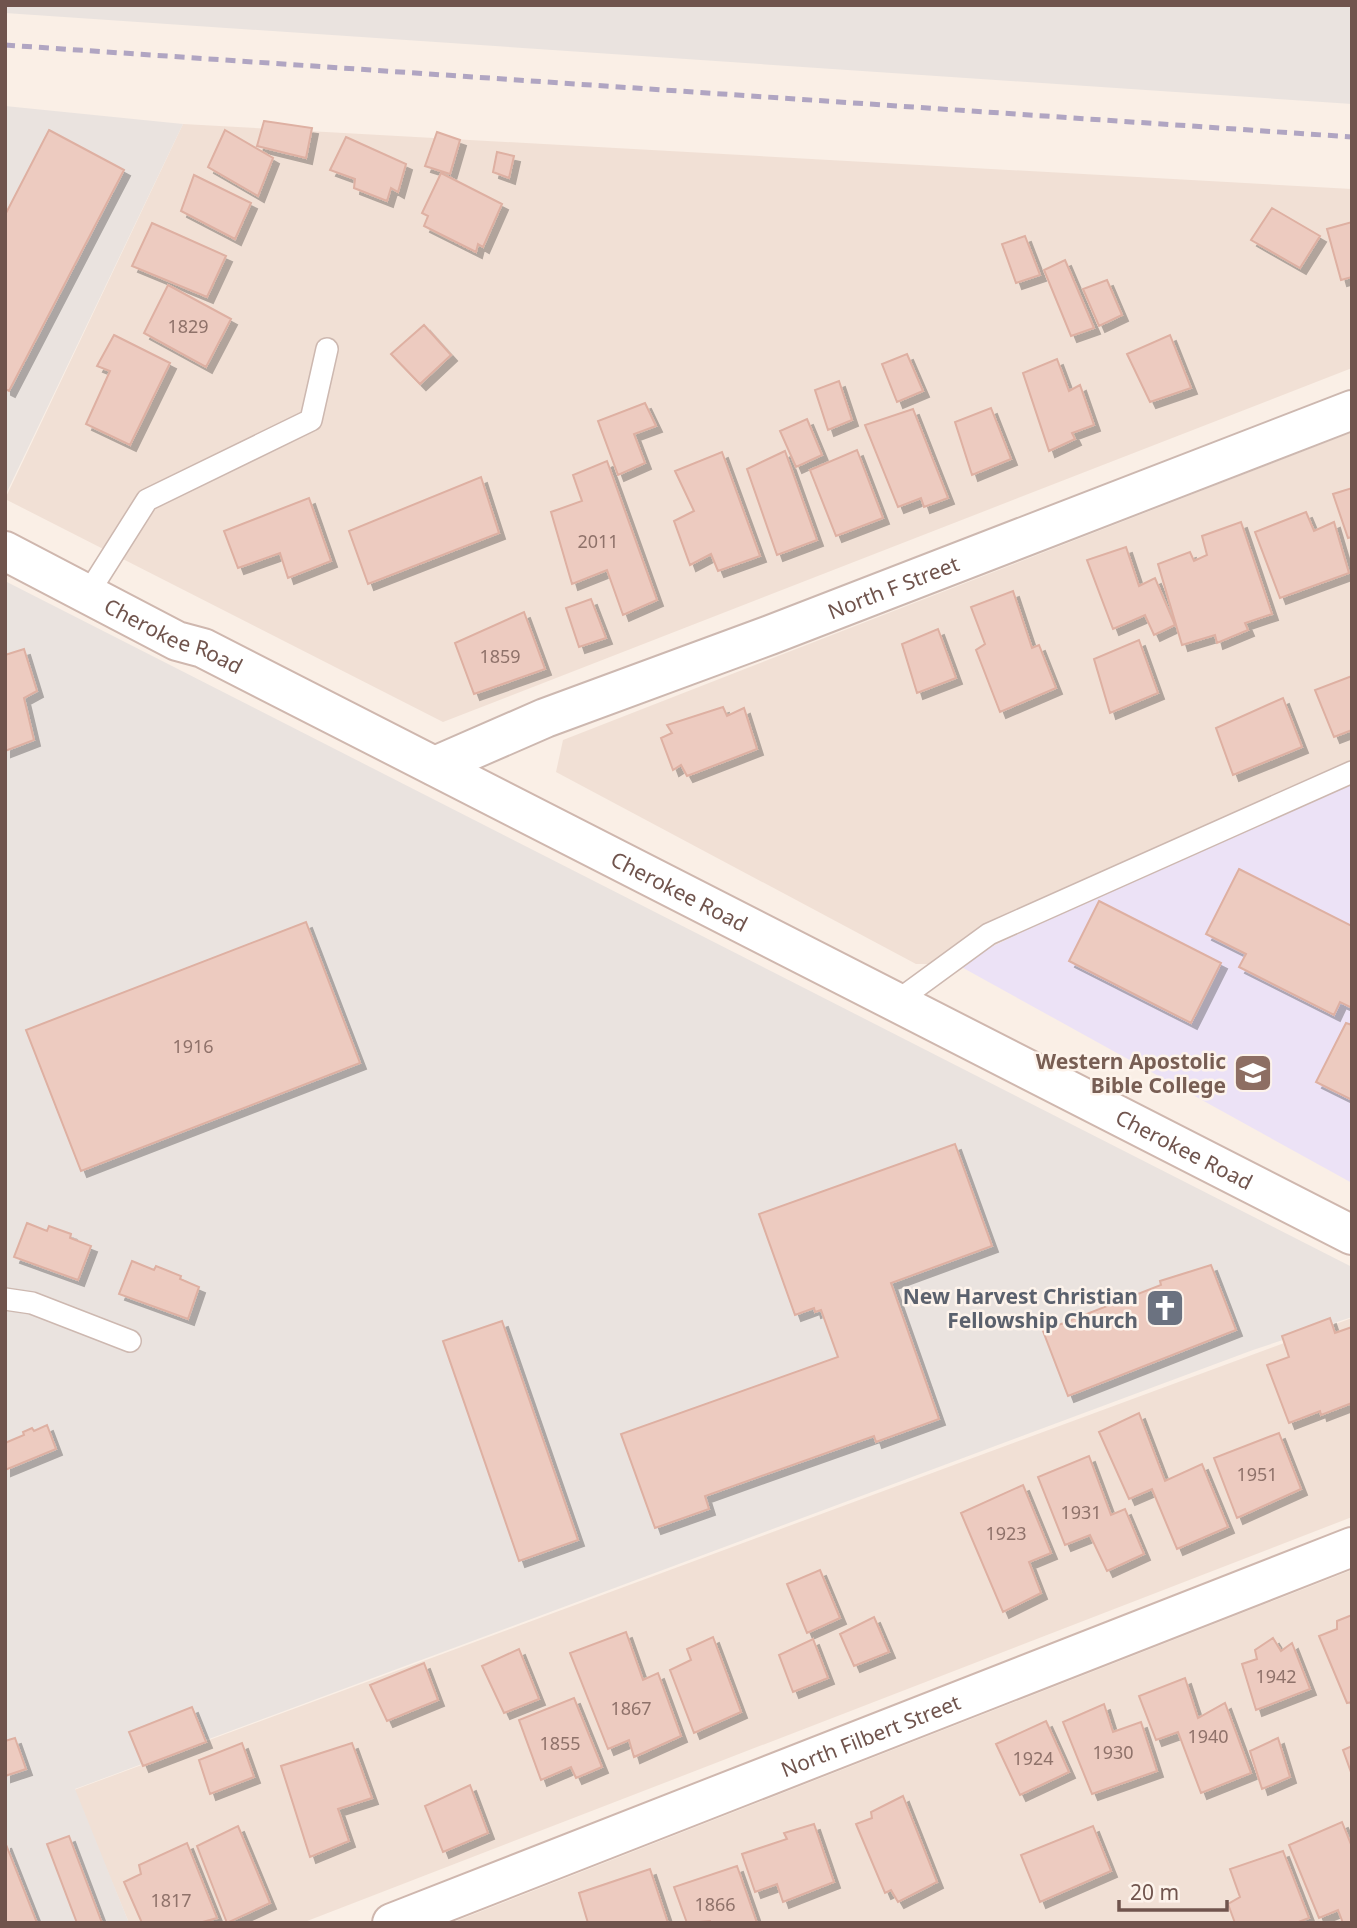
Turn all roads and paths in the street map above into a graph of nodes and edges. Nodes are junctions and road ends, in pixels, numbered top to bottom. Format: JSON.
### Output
{"nodes":[{"id":1,"x":327,"y":349,"type":"dead end"},
{"id":2,"x":1352,"y":410,"type":"edge"},
{"id":3,"x":5,"y":551,"type":"edge"},
{"id":4,"x":87,"y":595,"type":"junction"},
{"id":5,"x":435,"y":766,"type":"junction"},
{"id":6,"x":1352,"y":772,"type":"edge"},
{"id":7,"x":896,"y":1002,"type":"junction"},
{"id":8,"x":1352,"y":1235,"type":"edge"},
{"id":9,"x":5,"y":1299,"type":"edge"},
{"id":10,"x":130,"y":1341,"type":"dead end"},
{"id":11,"x":1352,"y":1547,"type":"edge"},
{"id":12,"x":392,"y":1923,"type":"edge"}],
"edges":[{"from":1,"to":4,"type":"lane"},
{"from":2,"to":5,"type":"street","name":"North F Street"},
{"from":3,"to":4,"type":"street","name":"Cherokee Road"},
{"from":4,"to":5,"type":"street","name":"Cherokee Road"},
{"from":5,"to":7,"type":"street","name":"Cherokee Road"},
{"from":6,"to":7,"type":"lane"},
{"from":7,"to":8,"type":"street","name":"Cherokee Road"},
{"from":9,"to":10,"type":"lane"},
{"from":11,"to":12,"type":"street","name":"North Filbert Street"}]}
